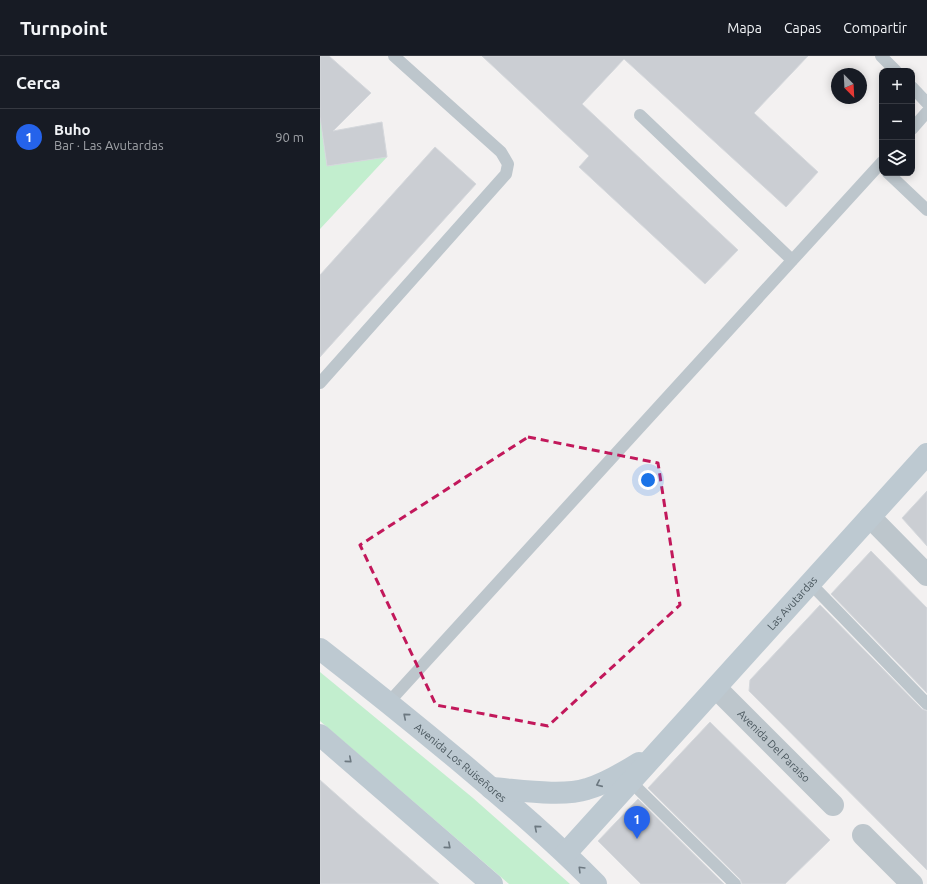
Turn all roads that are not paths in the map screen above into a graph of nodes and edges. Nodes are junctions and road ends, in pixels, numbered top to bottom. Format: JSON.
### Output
{"nodes":[{"id":1,"x":394,"y":56,"type":"edge"},
{"id":2,"x":881,"y":56,"type":"edge"},
{"id":3,"x":893,"y":68,"type":"edge"},
{"id":4,"x":915,"y":91,"type":"edge"},
{"id":5,"x":927,"y":103,"type":"edge"},
{"id":6,"x":927,"y":112,"type":"edge"},
{"id":7,"x":640,"y":115,"type":"dead end"},
{"id":8,"x":915,"y":126,"type":"edge"},
{"id":9,"x":879,"y":171,"type":"edge"},
{"id":10,"x":892,"y":176,"type":"edge"},
{"id":11,"x":927,"y":210,"type":"edge"},
{"id":12,"x":792,"y":260,"type":"junction"},
{"id":13,"x":320,"y":383,"type":"edge"},
{"id":14,"x":927,"y":454,"type":"edge"},
{"id":15,"x":870,"y":517,"type":"junction"},
{"id":16,"x":927,"y":575,"type":"edge"},
{"id":17,"x":810,"y":583,"type":"junction"},
{"id":18,"x":320,"y":649,"type":"edge"},
{"id":19,"x":716,"y":688,"type":"junction"},
{"id":20,"x":388,"y":702,"type":"junction"},
{"id":21,"x":927,"y":704,"type":"edge"},
{"id":22,"x":320,"y":735,"type":"edge"},
{"id":23,"x":657,"y":752,"type":"junction"},
{"id":24,"x":631,"y":782,"type":"junction"},
{"id":25,"x":491,"y":788,"type":"junction"},
{"id":26,"x":833,"y":805,"type":"dead end"},
{"id":27,"x":863,"y":835,"type":"dead end"},
{"id":28,"x":566,"y":854,"type":"junction"},
{"id":29,"x":492,"y":884,"type":"edge"},
{"id":30,"x":596,"y":884,"type":"edge"},
{"id":31,"x":735,"y":884,"type":"edge"},
{"id":32,"x":912,"y":884,"type":"edge"}],
"edges":[{"from":1,"to":13,"type":"lane"},
{"from":2,"to":3,"type":"lane"},
{"from":4,"to":5,"type":"lane"},
{"from":6,"to":8,"type":"lane"},
{"from":7,"to":12,"type":"lane"},
{"from":9,"to":12,"type":"lane"},
{"from":10,"to":11,"type":"lane"},
{"from":12,"to":20,"type":"lane"},
{"from":14,"to":15,"type":"street","name":"Las Avutardas"},
{"from":15,"to":16,"type":"street"},
{"from":15,"to":17,"type":"street","name":"Las Avutardas"},
{"from":17,"to":19,"type":"street","name":"Las Avutardas"},
{"from":17,"to":21,"type":"lane"},
{"from":18,"to":20,"type":"street","name":"Avenida Los Ruiseñores"},
{"from":19,"to":23,"type":"street","name":"Las Avutardas"},
{"from":19,"to":26,"type":"street","name":"Avenida Del Paraiso"},
{"from":25,"to":20,"type":"street","name":"Avenida Los Ruiseñores","one_way":true},
{"from":22,"to":29,"type":"street","one_way":true},
{"from":23,"to":24,"type":"street","name":"Las Avutardas"},
{"from":23,"to":25,"type":"street","name":"Las Avutardas","one_way":true},
{"from":24,"to":28,"type":"street","name":"Las Avutardas"},
{"from":24,"to":31,"type":"lane"},
{"from":28,"to":25,"type":"street","name":"Avenida Los Ruiseñores","one_way":true},
{"from":27,"to":32,"type":"street"},
{"from":30,"to":28,"type":"street","name":"Avenida Los Ruiseñores","one_way":true}]}
